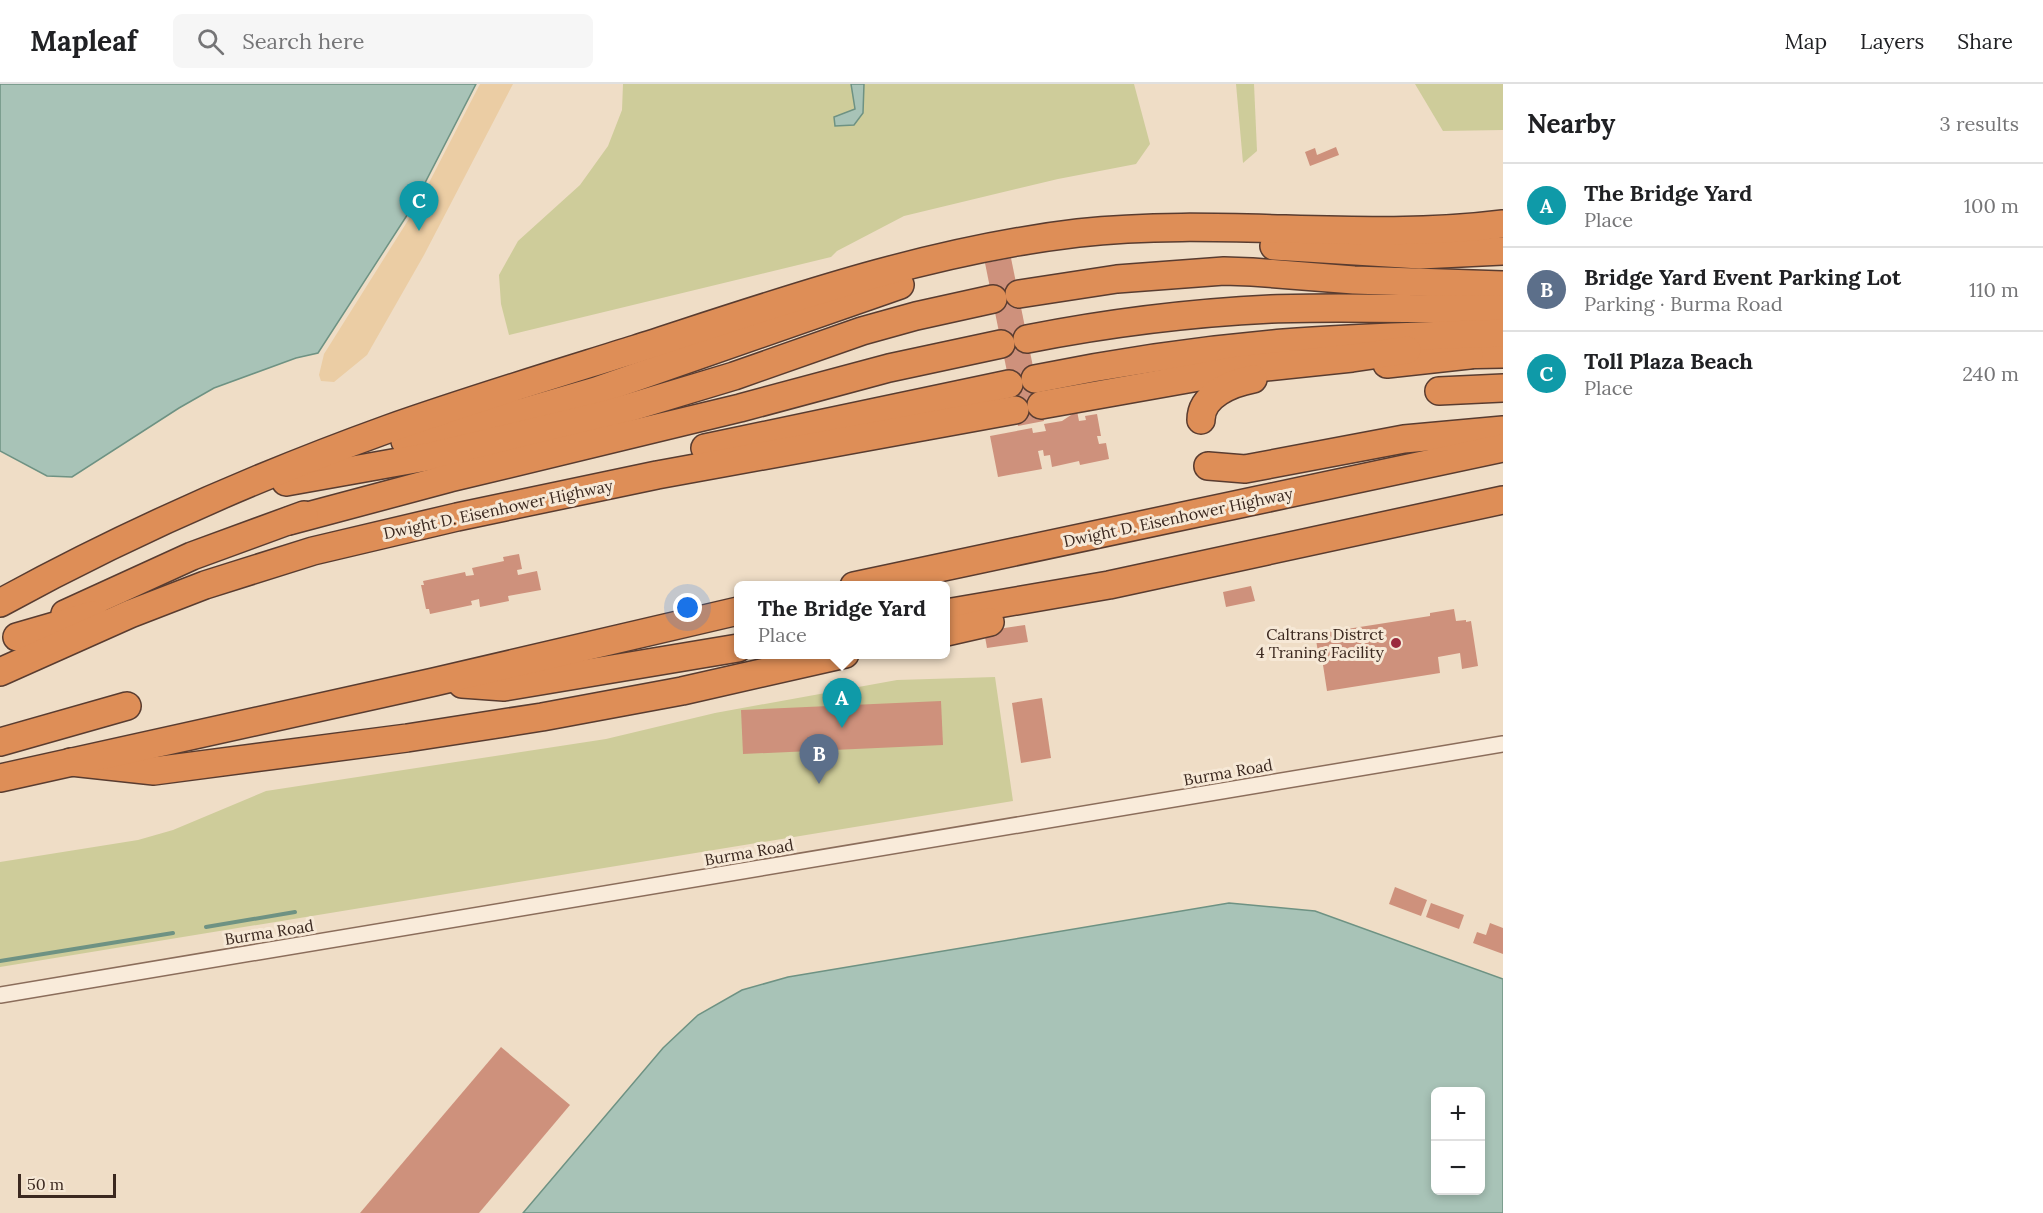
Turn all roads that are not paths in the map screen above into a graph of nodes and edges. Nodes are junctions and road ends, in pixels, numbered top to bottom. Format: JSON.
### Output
{"nodes":[{"id":1,"x":1503,"y":224,"type":"edge"},
{"id":2,"x":1503,"y":252,"type":"edge"},
{"id":3,"x":1503,"y":263,"type":"edge"},
{"id":4,"x":1252,"y":272,"type":"junction"},
{"id":5,"x":1503,"y":285,"type":"edge"},
{"id":6,"x":1503,"y":309,"type":"edge"},
{"id":7,"x":1503,"y":333,"type":"edge"},
{"id":8,"x":1027,"y":339,"type":"dead end"},
{"id":9,"x":1001,"y":344,"type":"dead end"},
{"id":10,"x":1503,"y":354,"type":"edge"},
{"id":11,"x":1469,"y":355,"type":"junction"},
{"id":12,"x":1338,"y":360,"type":"junction"},
{"id":13,"x":1503,"y":388,"type":"edge"},
{"id":14,"x":1439,"y":391,"type":"dead end"},
{"id":15,"x":1025,"y":394,"type":"junction"},
{"id":16,"x":1201,"y":420,"type":"dead end"},
{"id":17,"x":1503,"y":430,"type":"edge"},
{"id":18,"x":1503,"y":448,"type":"edge"},
{"id":19,"x":445,"y":453,"type":"junction"},
{"id":20,"x":1208,"y":466,"type":"dead end"},
{"id":21,"x":278,"y":484,"type":"junction"},
{"id":22,"x":1503,"y":500,"type":"edge"},
{"id":23,"x":289,"y":520,"type":"junction"},
{"id":24,"x":1232,"y":558,"type":"junction"},
{"id":25,"x":873,"y":581,"type":"edge"},
{"id":26,"x":0,"y":603,"type":"edge"},
{"id":27,"x":734,"y":612,"type":"edge"},
{"id":28,"x":950,"y":612,"type":"edge"},
{"id":29,"x":950,"y":631,"type":"edge"},
{"id":30,"x":6,"y":633,"type":"edge"},
{"id":31,"x":734,"y":649,"type":"edge"},
{"id":32,"x":822,"y":659,"type":"edge"},
{"id":33,"x":0,"y":672,"type":"edge"},
{"id":34,"x":434,"y":682,"type":"junction"},
{"id":35,"x":127,"y":706,"type":"dead end"},
{"id":36,"x":0,"y":742,"type":"edge"},
{"id":37,"x":1503,"y":744,"type":"edge"},
{"id":38,"x":71,"y":762,"type":"junction"},
{"id":39,"x":0,"y":778,"type":"edge"},
{"id":40,"x":0,"y":995,"type":"edge"}],
"edges":[{"from":1,"to":26,"type":"highway"},
{"from":2,"to":21,"type":"highway"},
{"from":3,"to":4,"type":"highway"},
{"from":4,"to":5,"type":"highway"},
{"from":4,"to":19,"type":"highway"},
{"from":6,"to":8,"type":"highway"},
{"from":7,"to":12,"type":"highway","name":"Dwight D. Eisenhower Highway"},
{"from":7,"to":15,"type":"highway","name":"Dwight D. Eisenhower Highway"},
{"from":9,"to":23,"type":"highway"},
{"from":10,"to":11,"type":"highway"},
{"from":11,"to":12,"type":"highway"},
{"from":11,"to":16,"type":"highway"},
{"from":12,"to":15,"type":"highway","name":"Dwight D. Eisenhower Highway"},
{"from":13,"to":14,"type":"highway"},
{"from":15,"to":30,"type":"highway","name":"Dwight D. Eisenhower Highway"},
{"from":15,"to":33,"type":"highway","name":"Dwight D. Eisenhower Highway"},
{"from":17,"to":20,"type":"highway"},
{"from":18,"to":25,"type":"highway","name":"Dwight D. Eisenhower Highway"},
{"from":19,"to":21,"type":"highway"},
{"from":19,"to":23,"type":"highway"},
{"from":21,"to":30,"type":"highway"},
{"from":22,"to":24,"type":"highway"},
{"from":23,"to":30,"type":"highway"},
{"from":24,"to":28,"type":"highway"},
{"from":24,"to":29,"type":"highway"},
{"from":27,"to":34,"type":"highway"},
{"from":31,"to":34,"type":"highway"},
{"from":32,"to":38,"type":"highway"},
{"from":34,"to":38,"type":"highway"},
{"from":35,"to":36,"type":"highway"},
{"from":37,"to":40,"type":"street","name":"Burma Road"},
{"from":38,"to":39,"type":"highway"}]}
